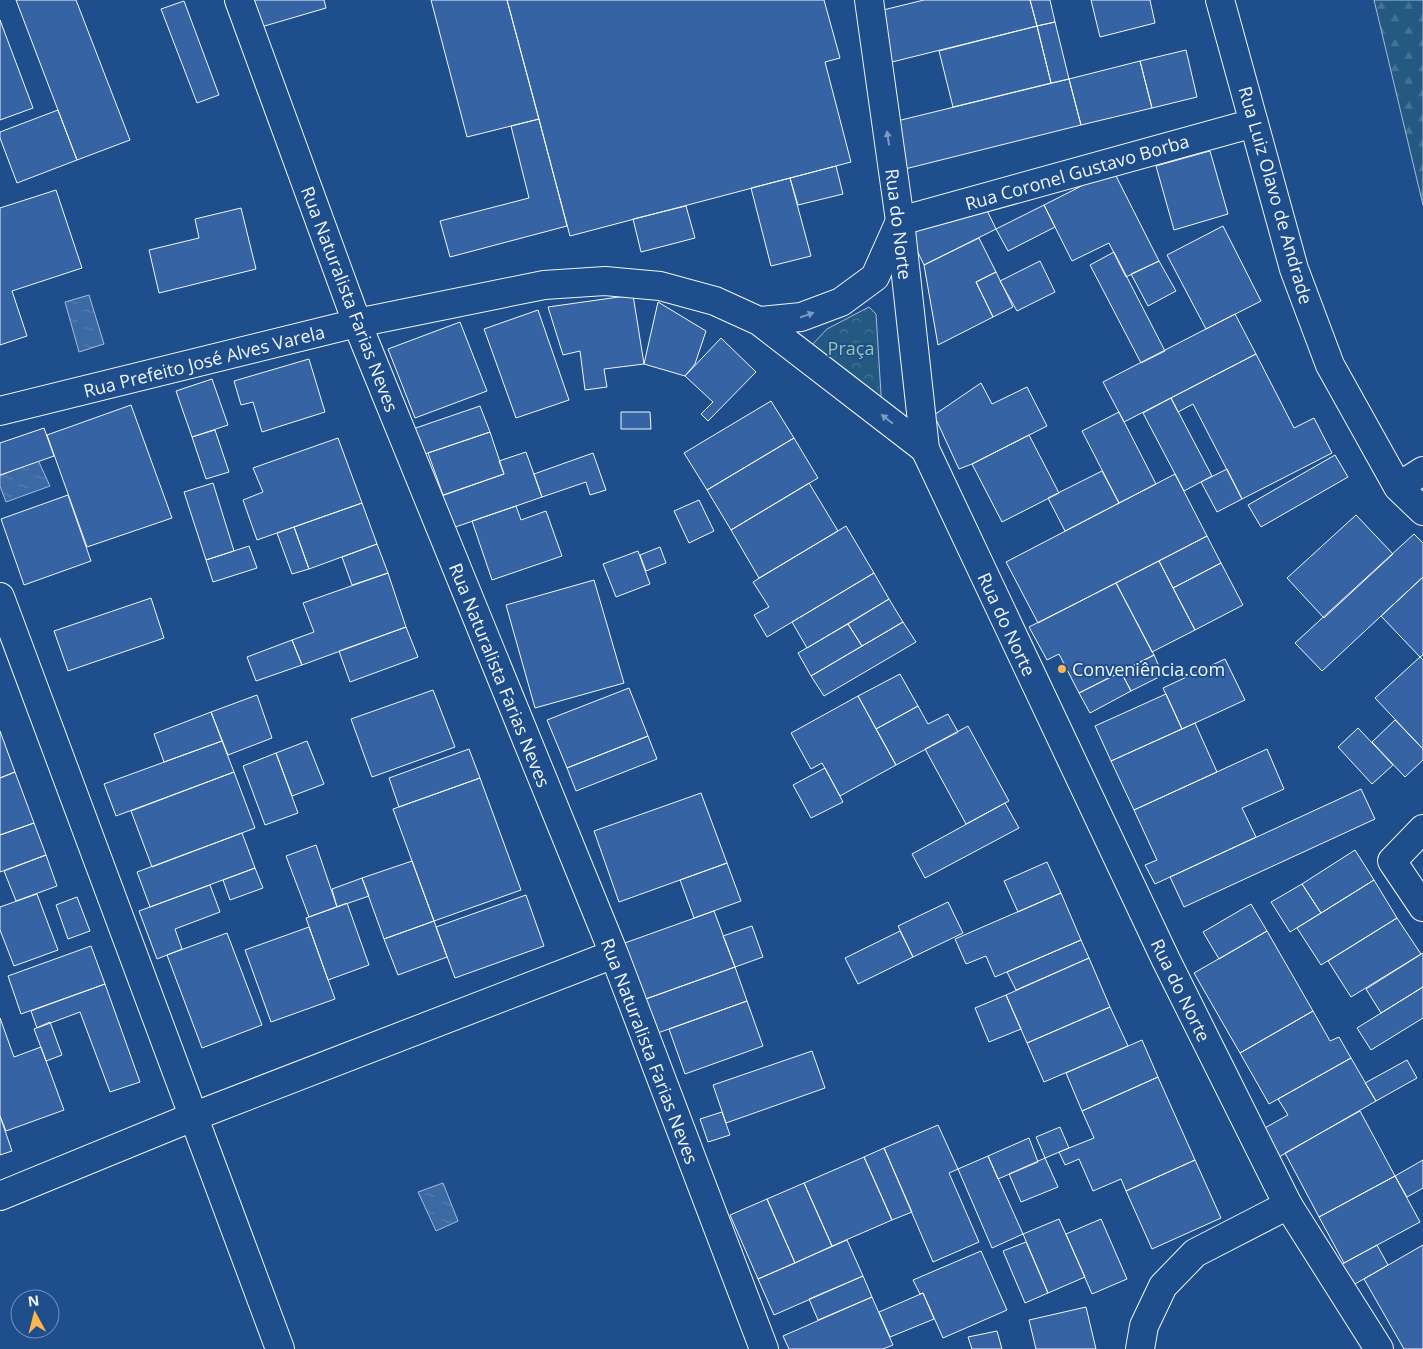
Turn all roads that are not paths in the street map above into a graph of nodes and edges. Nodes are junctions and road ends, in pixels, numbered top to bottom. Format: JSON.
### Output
{"nodes":[{"id":1,"x":239,"y":0,"type":"edge"},
{"id":2,"x":869,"y":0,"type":"edge"},
{"id":3,"x":1220,"y":0,"type":"edge"},
{"id":4,"x":1254,"y":123,"type":"junction"},
{"id":5,"x":900,"y":221,"type":"junction"},
{"id":6,"x":759,"y":321,"type":"junction"},
{"id":7,"x":357,"y":323,"type":"junction"},
{"id":8,"x":0,"y":411,"type":"edge"},
{"id":9,"x":925,"y":449,"type":"junction"},
{"id":10,"x":1423,"y":471,"type":"edge"},
{"id":11,"x":1398,"y":487,"type":"junction"},
{"id":12,"x":1423,"y":512,"type":"edge"},
{"id":13,"x":0,"y":597,"type":"edge"},
{"id":14,"x":1423,"y":829,"type":"edge"},
{"id":15,"x":1423,"y":907,"type":"edge"},
{"id":16,"x":614,"y":954,"type":"junction"},
{"id":17,"x":194,"y":1116,"type":"junction"},
{"id":18,"x":0,"y":1196,"type":"edge"},
{"id":19,"x":1288,"y":1205,"type":"junction"},
{"id":20,"x":280,"y":1349,"type":"edge"},
{"id":21,"x":764,"y":1349,"type":"edge"},
{"id":22,"x":1140,"y":1349,"type":"edge"},
{"id":23,"x":1379,"y":1349,"type":"edge"}],
"edges":[{"from":1,"to":7,"type":"street","name":"Rua Naturalista Farias Neves"},
{"from":5,"to":2,"type":"street","name":"Rua do Norte","one_way":true},
{"from":3,"to":4,"type":"street","name":"Rua Luiz Olavo de Andrade"},
{"from":4,"to":5,"type":"street","name":"Rua Coronel Gustavo Borba"},
{"from":4,"to":11,"type":"street","name":"Rua Luiz Olavo de Andrade"},
{"from":6,"to":5,"type":"street","name":"Rua Prefeito José Alves Varela","one_way":true},
{"from":5,"to":9,"type":"street","name":"Rua do Norte"},
{"from":6,"to":7,"type":"street","name":"Rua Prefeito José Alves Varela"},
{"from":9,"to":6,"type":"street","name":"Rua Prefeito José Alves Varela","one_way":true},
{"from":7,"to":8,"type":"street","name":"Rua Prefeito José Alves Varela"},
{"from":7,"to":16,"type":"street","name":"Rua Naturalista Farias Neves"},
{"from":9,"to":19,"type":"street","name":"Rua do Norte"},
{"from":10,"to":11,"type":"street"},
{"from":11,"to":12,"type":"street","name":"Rua Luiz Olavo de Andrade"},
{"from":13,"to":17,"type":"street"},
{"from":14,"to":15,"type":"street"},
{"from":16,"to":17,"type":"street"},
{"from":16,"to":21,"type":"street","name":"Rua Naturalista Farias Neves"},
{"from":17,"to":18,"type":"street"},
{"from":17,"to":20,"type":"street"},
{"from":19,"to":22,"type":"street"},
{"from":19,"to":23,"type":"street","name":"Rua do Norte"}]}
